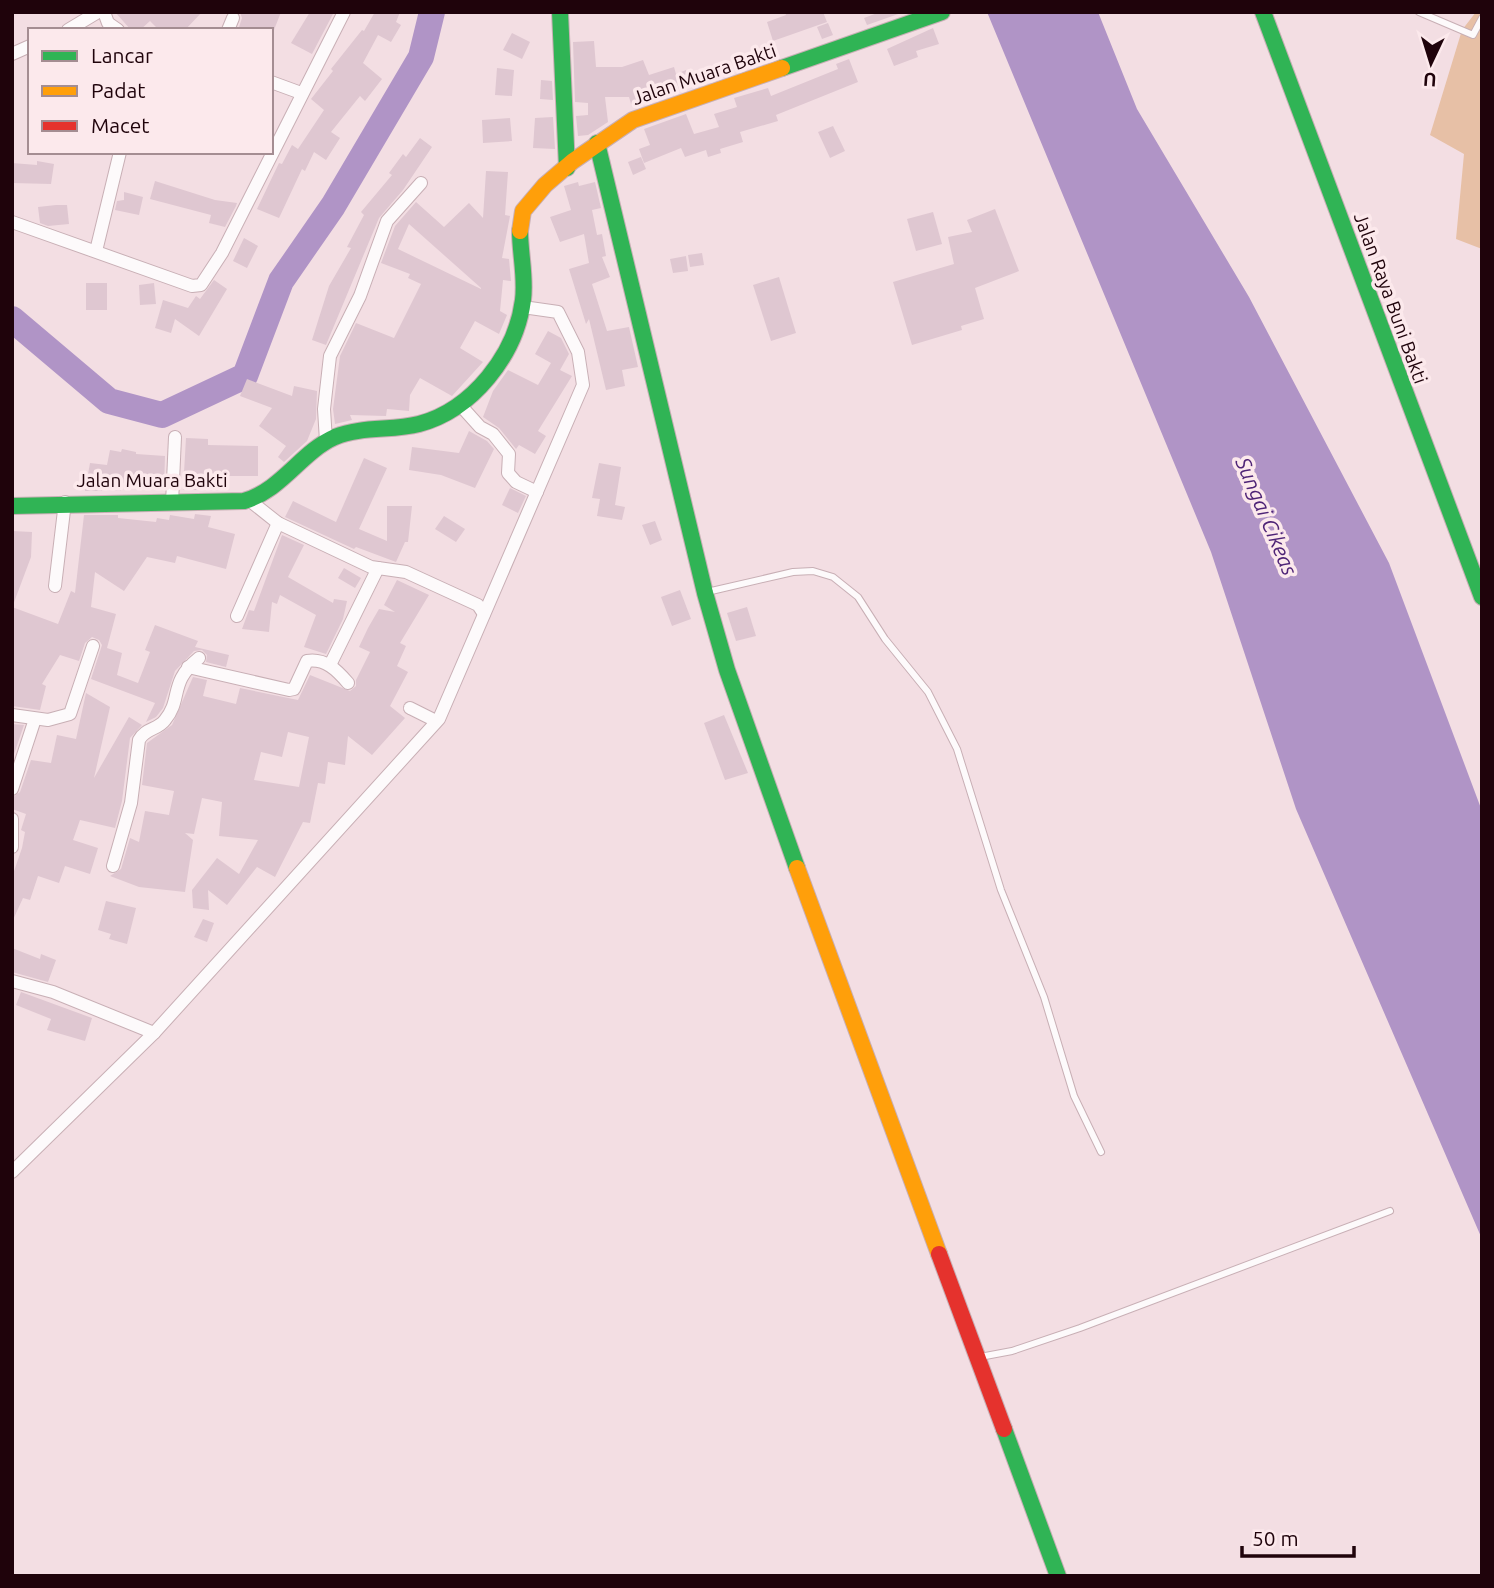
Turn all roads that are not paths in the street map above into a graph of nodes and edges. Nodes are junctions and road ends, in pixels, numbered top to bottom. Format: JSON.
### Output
{"nodes":[{"id":1,"x":101,"y":12,"type":"edge"},
{"id":2,"x":344,"y":12,"type":"edge"},
{"id":3,"x":561,"y":12,"type":"edge"},
{"id":4,"x":942,"y":12,"type":"edge"},
{"id":5,"x":1263,"y":12,"type":"edge"},
{"id":6,"x":1419,"y":12,"type":"edge"},
{"id":7,"x":1482,"y":18,"type":"edge"},
{"id":8,"x":72,"y":28,"type":"edge"},
{"id":9,"x":115,"y":28,"type":"edge"},
{"id":10,"x":28,"y":47,"type":"edge"},
{"id":11,"x":12,"y":54,"type":"edge"},
{"id":12,"x":273,"y":83,"type":"edge"},
{"id":13,"x":301,"y":93,"type":"junction"},
{"id":14,"x":597,"y":143,"type":"junction"},
{"id":15,"x":273,"y":150,"type":"edge"},
{"id":16,"x":120,"y":154,"type":"edge"},
{"id":17,"x":271,"y":154,"type":"edge"},
{"id":18,"x":567,"y":169,"type":"junction"},
{"id":19,"x":421,"y":183,"type":"dead end"},
{"id":20,"x":12,"y":222,"type":"edge"},
{"id":21,"x":96,"y":251,"type":"junction"},
{"id":22,"x":523,"y":307,"type":"junction"},
{"id":23,"x":462,"y":408,"type":"junction"},
{"id":24,"x":176,"y":436,"type":"dead end"},
{"id":25,"x":326,"y":441,"type":"junction"},
{"id":26,"x":537,"y":492,"type":"junction"},
{"id":27,"x":249,"y":500,"type":"junction"},
{"id":28,"x":65,"y":502,"type":"junction"},
{"id":29,"x":172,"y":503,"type":"junction"},
{"id":30,"x":12,"y":506,"type":"edge"},
{"id":31,"x":278,"y":523,"type":"junction"},
{"id":32,"x":378,"y":568,"type":"junction"},
{"id":33,"x":55,"y":586,"type":"dead end"},
{"id":34,"x":705,"y":593,"type":"junction"},
{"id":35,"x":1482,"y":597,"type":"edge"},
{"id":36,"x":484,"y":614,"type":"junction"},
{"id":37,"x":237,"y":617,"type":"dead end"},
{"id":38,"x":93,"y":646,"type":"dead end"},
{"id":39,"x":199,"y":658,"type":"dead end"},
{"id":40,"x":330,"y":665,"type":"junction"},
{"id":41,"x":188,"y":667,"type":"junction"},
{"id":42,"x":348,"y":683,"type":"dead end"},
{"id":43,"x":410,"y":708,"type":"dead end"},
{"id":44,"x":12,"y":715,"type":"edge"},
{"id":45,"x":36,"y":719,"type":"junction"},
{"id":46,"x":436,"y":721,"type":"junction"},
{"id":47,"x":12,"y":789,"type":"edge"},
{"id":48,"x":12,"y":819,"type":"edge"},
{"id":49,"x":12,"y":847,"type":"edge"},
{"id":50,"x":113,"y":866,"type":"dead end"},
{"id":51,"x":12,"y":981,"type":"edge"},
{"id":52,"x":155,"y":1033,"type":"junction"},
{"id":53,"x":1101,"y":1152,"type":"dead end"},
{"id":54,"x":12,"y":1172,"type":"edge"},
{"id":55,"x":1390,"y":1210,"type":"dead end"},
{"id":56,"x":975,"y":1358,"type":"junction"},
{"id":57,"x":1058,"y":1576,"type":"edge"}],
"edges":[{"from":1,"to":8,"type":"street"},
{"from":1,"to":9,"type":"street"},
{"from":2,"to":13,"type":"street"},
{"from":3,"to":18,"type":"main road"},
{"from":4,"to":14,"type":"main road","name":"Jalan Muara Bakti"},
{"from":5,"to":35,"type":"main road","name":"Jalan Raya Buni Bakti"},
{"from":6,"to":7,"type":"lane"},
{"from":10,"to":11,"type":"street"},
{"from":12,"to":13,"type":"street"},
{"from":13,"to":15,"type":"street"},
{"from":14,"to":18,"type":"main road","name":"Jalan Muara Bakti"},
{"from":14,"to":34,"type":"main road"},
{"from":16,"to":21,"type":"street"},
{"from":17,"to":21,"type":"street"},
{"from":18,"to":22,"type":"main road","name":"Jalan Muara Bakti"},
{"from":19,"to":25,"type":"street"},
{"from":20,"to":21,"type":"street"},
{"from":22,"to":23,"type":"main road","name":"Jalan Muara Bakti"},
{"from":22,"to":26,"type":"street"},
{"from":23,"to":25,"type":"main road","name":"Jalan Muara Bakti"},
{"from":23,"to":26,"type":"street"},
{"from":24,"to":29,"type":"street"},
{"from":25,"to":27,"type":"main road","name":"Jalan Muara Bakti"},
{"from":26,"to":36,"type":"street"},
{"from":27,"to":29,"type":"main road","name":"Jalan Muara Bakti"},
{"from":27,"to":31,"type":"street"},
{"from":28,"to":29,"type":"main road","name":"Jalan Muara Bakti"},
{"from":28,"to":30,"type":"main road","name":"Jalan Muara Bakti"},
{"from":28,"to":33,"type":"street"},
{"from":31,"to":32,"type":"street"},
{"from":31,"to":37,"type":"street"},
{"from":32,"to":36,"type":"street"},
{"from":32,"to":40,"type":"street"},
{"from":34,"to":53,"type":"lane"},
{"from":34,"to":56,"type":"main road"},
{"from":36,"to":46,"type":"street"},
{"from":38,"to":45,"type":"street"},
{"from":39,"to":41,"type":"street"},
{"from":40,"to":41,"type":"street"},
{"from":40,"to":42,"type":"street"},
{"from":41,"to":50,"type":"street"},
{"from":43,"to":46,"type":"street"},
{"from":44,"to":45,"type":"street"},
{"from":45,"to":47,"type":"street"},
{"from":46,"to":52,"type":"street"},
{"from":48,"to":49,"type":"street"},
{"from":51,"to":52,"type":"street"},
{"from":52,"to":54,"type":"street"},
{"from":55,"to":56,"type":"lane"},
{"from":56,"to":57,"type":"main road"}]}
